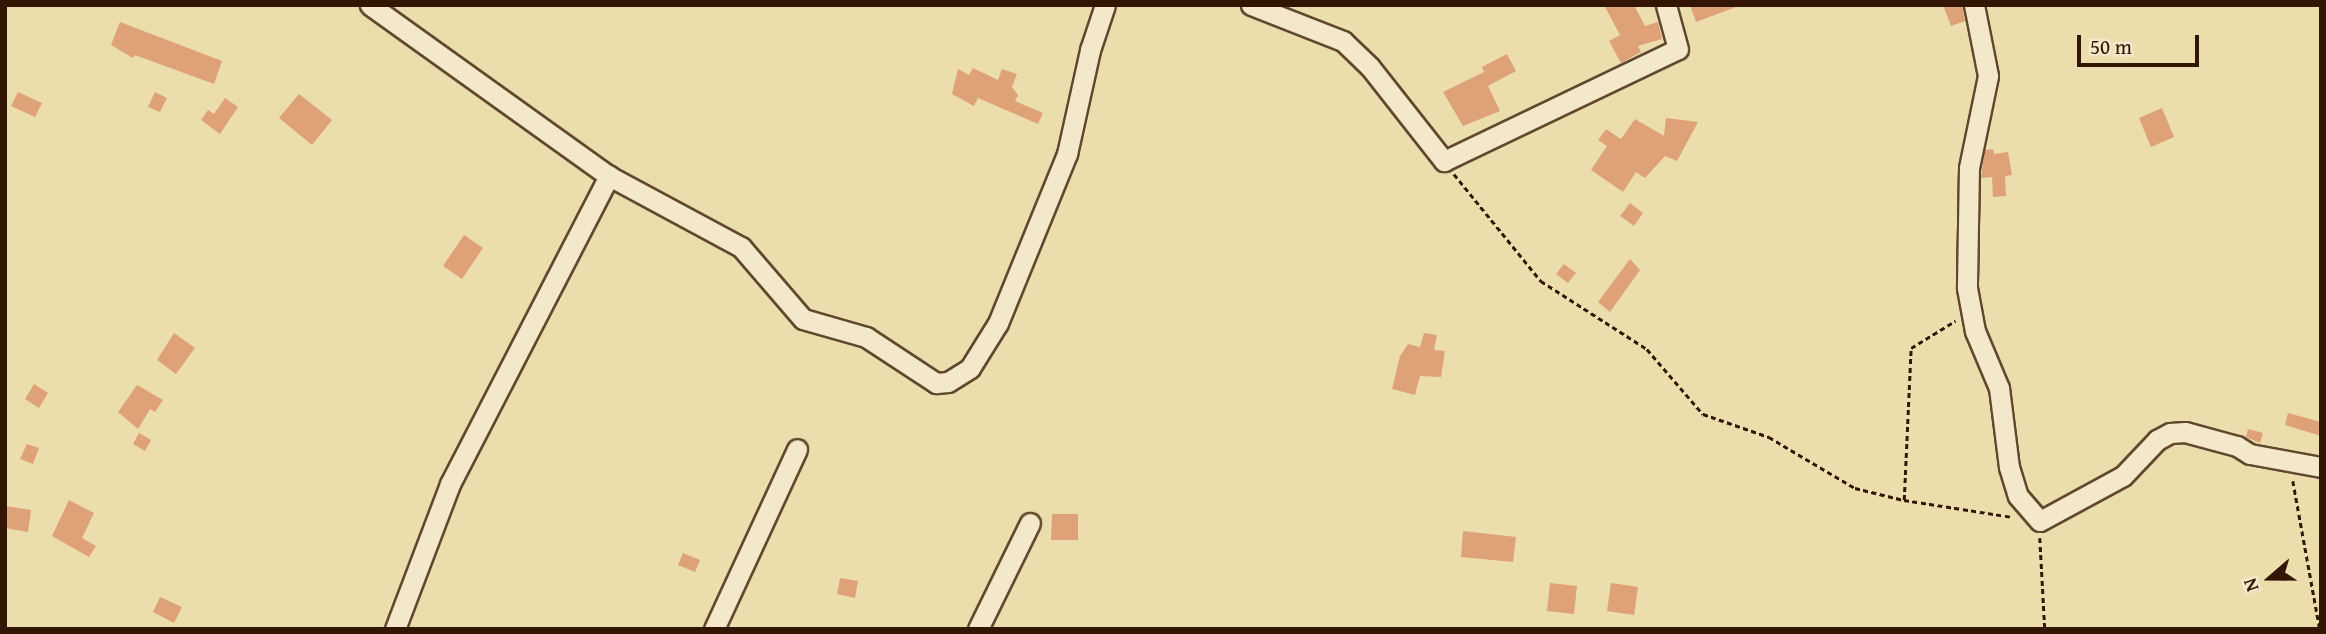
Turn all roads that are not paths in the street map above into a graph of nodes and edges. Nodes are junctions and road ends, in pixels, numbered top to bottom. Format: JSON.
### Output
{"nodes":[{"id":1,"x":370,"y":5,"type":"edge"},
{"id":2,"x":1105,"y":5,"type":"edge"},
{"id":3,"x":1251,"y":5,"type":"edge"},
{"id":4,"x":1665,"y":5,"type":"edge"},
{"id":5,"x":1974,"y":5,"type":"edge"},
{"id":6,"x":608,"y":177,"type":"junction"},
{"id":7,"x":797,"y":449,"type":"dead end"},
{"id":8,"x":2321,"y":467,"type":"edge"},
{"id":9,"x":1030,"y":523,"type":"dead end"},
{"id":10,"x":395,"y":629,"type":"edge"},
{"id":11,"x":715,"y":629,"type":"edge"},
{"id":12,"x":978,"y":629,"type":"edge"}],
"edges":[{"from":1,"to":6,"type":"street"},
{"from":2,"to":6,"type":"street"},
{"from":3,"to":4,"type":"street"},
{"from":5,"to":8,"type":"street"},
{"from":6,"to":10,"type":"street"},
{"from":7,"to":11,"type":"street"},
{"from":9,"to":12,"type":"street"}]}
